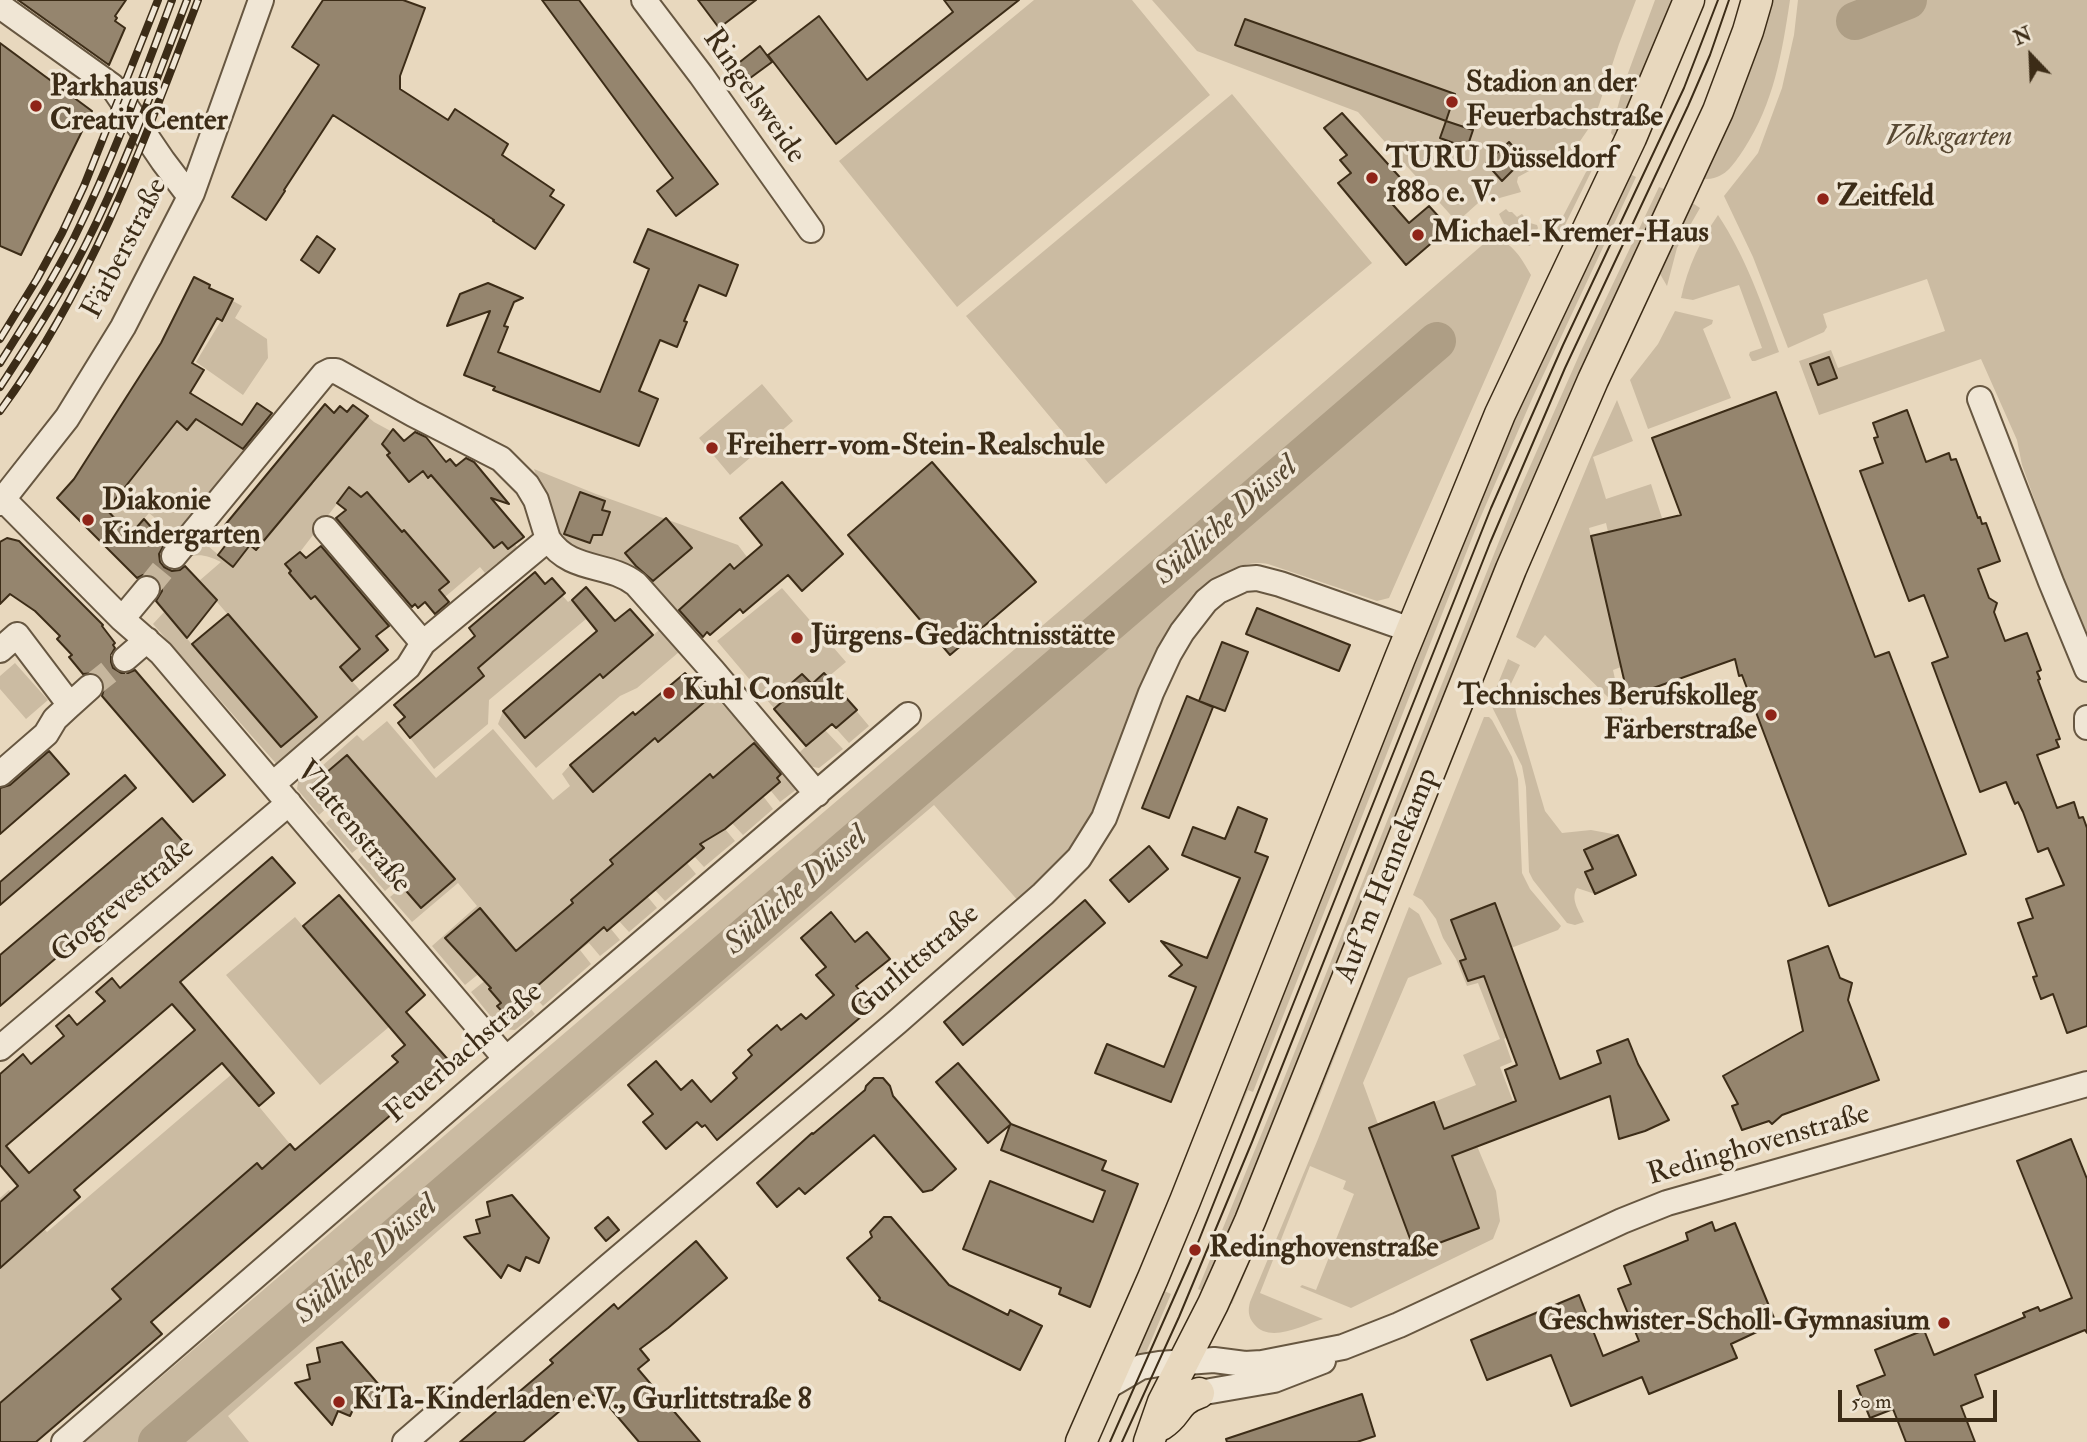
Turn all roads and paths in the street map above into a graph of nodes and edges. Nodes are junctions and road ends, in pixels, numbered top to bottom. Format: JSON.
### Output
{"nodes":[{"id":1,"x":261,"y":0,"type":"edge"},
{"id":2,"x":644,"y":0,"type":"edge"},
{"id":3,"x":1689,"y":0,"type":"edge"},
{"id":4,"x":1757,"y":0,"type":"edge"},
{"id":5,"x":0,"y":6,"type":"edge"},
{"id":6,"x":192,"y":193,"type":"junction"},
{"id":7,"x":811,"y":230,"type":"dead end"},
{"id":8,"x":1980,"y":399,"type":"dead end"},
{"id":9,"x":1,"y":501,"type":"edge"},
{"id":10,"x":326,"y":528,"type":"dead end"},
{"id":11,"x":548,"y":540,"type":"junction"},
{"id":12,"x":174,"y":556,"type":"tunnel mouth"},
{"id":13,"x":147,"y":589,"type":"tunnel mouth"},
{"id":14,"x":122,"y":619,"type":"junction"},
{"id":15,"x":1411,"y":630,"type":"junction"},
{"id":16,"x":147,"y":640,"type":"junction"},
{"id":17,"x":423,"y":643,"type":"junction"},
{"id":18,"x":0,"y":650,"type":"edge"},
{"id":19,"x":125,"y":659,"type":"tunnel mouth"},
{"id":20,"x":2087,"y":669,"type":"edge"},
{"id":21,"x":90,"y":687,"type":"tunnel mouth"},
{"id":22,"x":70,"y":705,"type":"junction"},
{"id":23,"x":908,"y":715,"type":"dead end"},
{"id":24,"x":2087,"y":718,"type":"edge"},
{"id":25,"x":2087,"y":727,"type":"edge"},
{"id":26,"x":0,"y":774,"type":"edge"},
{"id":27,"x":281,"y":793,"type":"junction"},
{"id":28,"x":817,"y":794,"type":"junction"},
{"id":29,"x":0,"y":1048,"type":"edge"},
{"id":30,"x":506,"y":1059,"type":"junction"},
{"id":31,"x":2087,"y":1084,"type":"edge"},
{"id":32,"x":1203,"y":1324,"type":"junction"},
{"id":33,"x":1343,"y":1347,"type":"junction"},
{"id":34,"x":1214,"y":1360,"type":"junction"},
{"id":35,"x":1183,"y":1362,"type":"junction"},
{"id":36,"x":1105,"y":1388,"type":"junction"},
{"id":37,"x":1199,"y":1393,"type":"joint"},
{"id":38,"x":1152,"y":1435,"type":"edge"},
{"id":39,"x":64,"y":1442,"type":"edge"},
{"id":40,"x":405,"y":1442,"type":"edge"},
{"id":41,"x":1081,"y":1442,"type":"edge"}],
"edges":[{"from":1,"to":6,"type":"street","name":"Färberstraße"},
{"from":2,"to":7,"type":"street","name":"Ringelsweide"},
{"from":3,"to":15,"type":"main road"},
{"from":4,"to":32,"type":"main road","name":"Auf'm Hennekamp"},
{"from":5,"to":6,"type":"street"},
{"from":6,"to":9,"type":"street","name":"Färberstraße"},
{"from":8,"to":20,"type":"street"},
{"from":9,"to":14,"type":"street","name":"Vlattenstraße"},
{"from":10,"to":17,"type":"street"},
{"from":11,"to":12,"type":"street"},
{"from":11,"to":17,"type":"street","name":"Gogrevestraße"},
{"from":11,"to":28,"type":"street"},
{"from":13,"to":14,"type":"street"},
{"from":14,"to":16,"type":"street","name":"Vlattenstraße"},
{"from":15,"to":36,"type":"main road"},
{"from":15,"to":40,"type":"street","name":"Gurlittstraße"},
{"from":16,"to":19,"type":"street"},
{"from":16,"to":27,"type":"street","name":"Vlattenstraße"},
{"from":17,"to":27,"type":"street","name":"Gogrevestraße"},
{"from":18,"to":22,"type":"street"},
{"from":21,"to":22,"type":"street"},
{"from":22,"to":26,"type":"street"},
{"from":23,"to":28,"type":"street","name":"Feuerbachstraße"},
{"from":24,"to":25,"type":"street"},
{"from":27,"to":29,"type":"street","name":"Gogrevestraße"},
{"from":27,"to":30,"type":"street","name":"Vlattenstraße"},
{"from":28,"to":30,"type":"street","name":"Feuerbachstraße"},
{"from":30,"to":39,"type":"street","name":"Feuerbachstraße"},
{"from":31,"to":33,"type":"street","name":"Redinghovenstraße"},
{"from":32,"to":34,"type":"street"},
{"from":32,"to":35,"type":"main road","name":"Auf'm Hennekamp"},
{"from":33,"to":34,"type":"street","name":"Redinghovenstraße"},
{"from":33,"to":37,"type":"street","name":"Redinghovenstraße"},
{"from":34,"to":35,"type":"street","name":"Redinghovenstraße"},
{"from":35,"to":36,"type":"street","name":"Redinghovenstraße"},
{"from":35,"to":38,"type":"main road","name":"Auf'm Hennekamp"},
{"from":36,"to":41,"type":"main road"},
{"from":37,"to":38,"type":"main road"}]}
